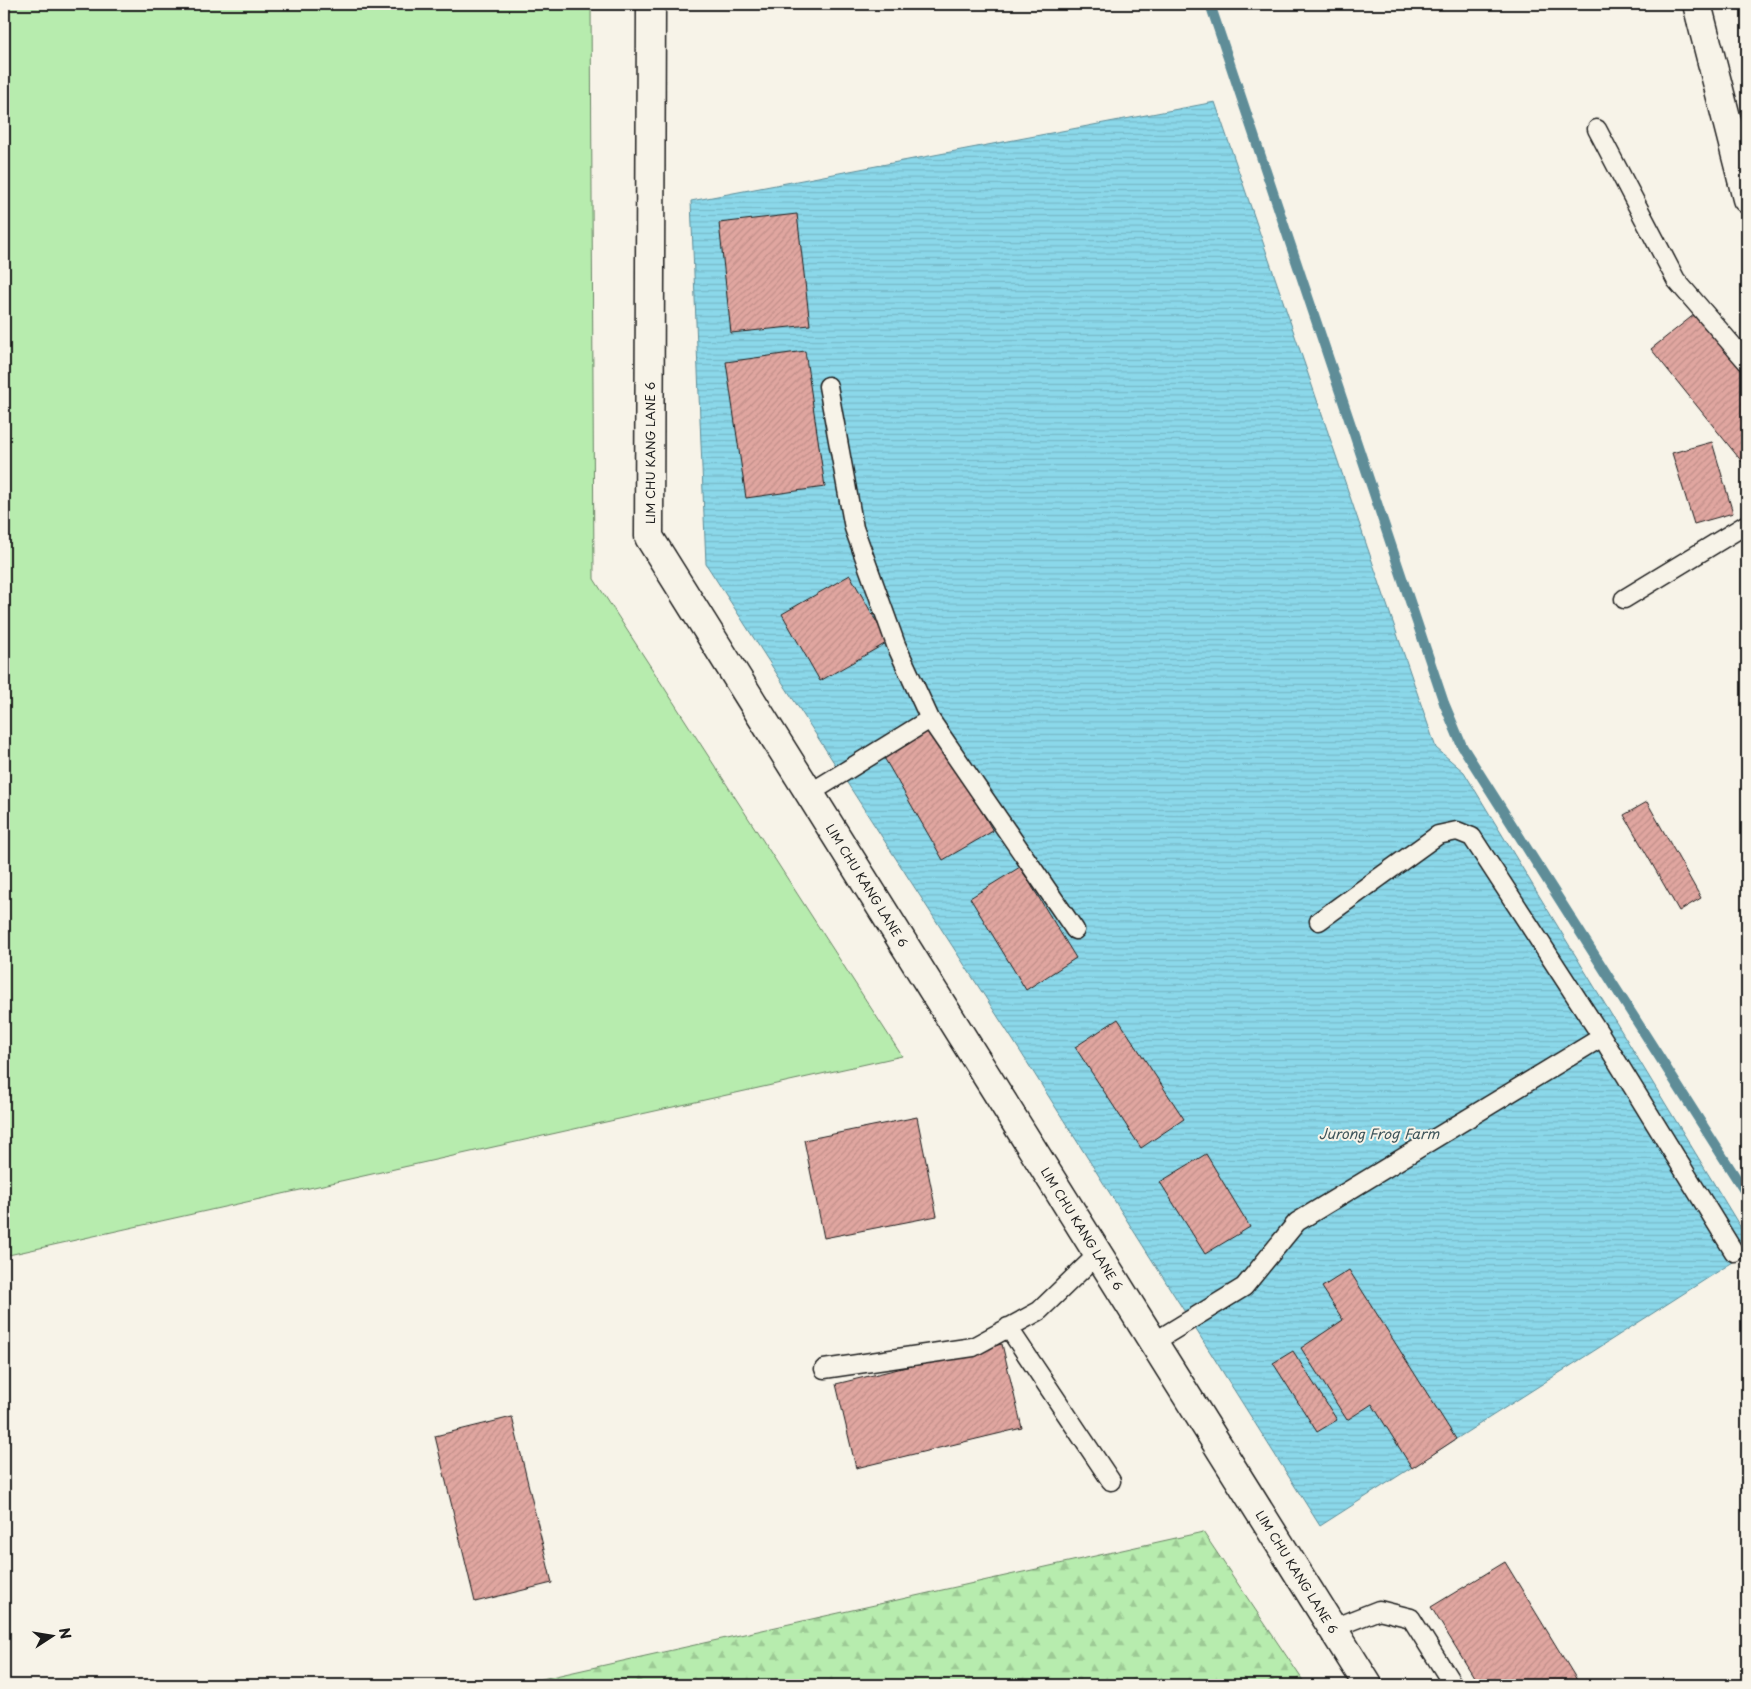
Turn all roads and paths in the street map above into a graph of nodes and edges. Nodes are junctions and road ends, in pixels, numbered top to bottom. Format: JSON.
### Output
{"nodes":[{"id":1,"x":651,"y":4,"type":"edge"},
{"id":2,"x":1697,"y":4,"type":"edge"},
{"id":3,"x":1597,"y":129,"type":"dead end"},
{"id":4,"x":1747,"y":199,"type":"edge"},
{"id":5,"x":1747,"y":362,"type":"edge"},
{"id":6,"x":828,"y":386,"type":"dead end"},
{"id":7,"x":1747,"y":524,"type":"edge"},
{"id":8,"x":1624,"y":599,"type":"dead end"},
{"id":9,"x":930,"y":719,"type":"junction"},
{"id":10,"x":810,"y":793,"type":"junction"},
{"id":11,"x":1319,"y":921,"type":"dead end"},
{"id":12,"x":1075,"y":930,"type":"dead end"},
{"id":13,"x":1602,"y":1037,"type":"junction"},
{"id":14,"x":1734,"y":1252,"type":"dead end"},
{"id":15,"x":1098,"y":1254,"type":"junction"},
{"id":16,"x":1008,"y":1328,"type":"junction"},
{"id":17,"x":1154,"y":1342,"type":"junction"},
{"id":18,"x":824,"y":1369,"type":"dead end"},
{"id":19,"x":1111,"y":1481,"type":"dead end"},
{"id":20,"x":1333,"y":1628,"type":"junction"},
{"id":21,"x":1368,"y":1685,"type":"edge"},
{"id":22,"x":1453,"y":1685,"type":"edge"}],
"edges":[{"from":1,"to":10,"type":"street","name":"LIM CHU KANG LANE 6"},
{"from":2,"to":4,"type":"street"},
{"from":3,"to":5,"type":"lane"},
{"from":6,"to":9,"type":"lane"},
{"from":7,"to":8,"type":"lane"},
{"from":9,"to":10,"type":"lane"},
{"from":9,"to":12,"type":"lane"},
{"from":10,"to":15,"type":"street","name":"LIM CHU KANG LANE 6"},
{"from":11,"to":13,"type":"lane"},
{"from":13,"to":14,"type":"lane"},
{"from":13,"to":17,"type":"lane"},
{"from":15,"to":16,"type":"lane"},
{"from":15,"to":17,"type":"street","name":"LIM CHU KANG LANE 6"},
{"from":16,"to":18,"type":"lane"},
{"from":16,"to":19,"type":"lane"},
{"from":17,"to":20,"type":"street","name":"LIM CHU KANG LANE 6"},
{"from":20,"to":21,"type":"street","name":"LIM CHU KANG LANE 6"},
{"from":20,"to":22,"type":"lane"}]}
